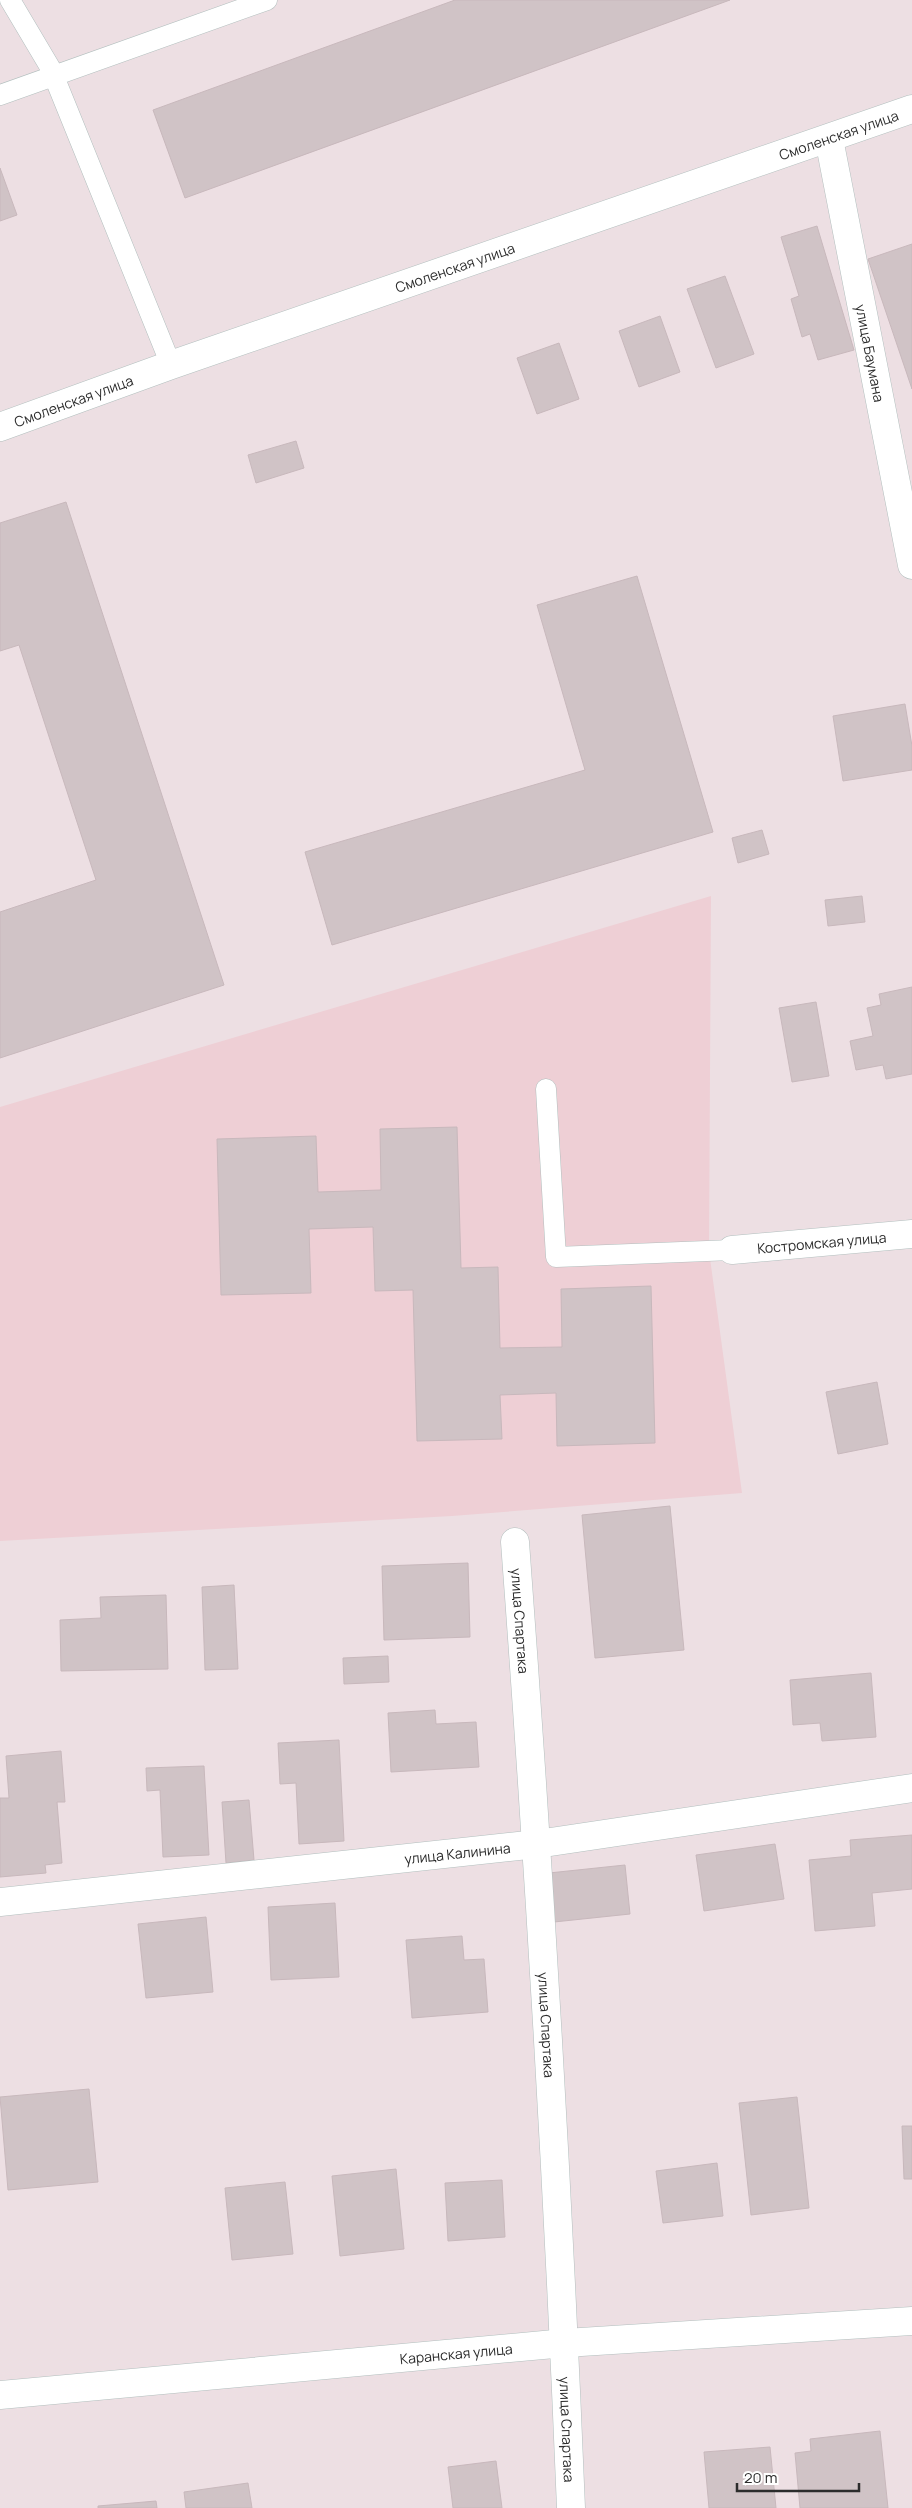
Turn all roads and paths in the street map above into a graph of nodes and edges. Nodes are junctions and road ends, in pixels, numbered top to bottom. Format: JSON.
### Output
{"nodes":[{"id":1,"x":10,"y":0,"type":"edge"},
{"id":2,"x":267,"y":0,"type":"edge"},
{"id":3,"x":54,"y":76,"type":"junction"},
{"id":4,"x":0,"y":95,"type":"edge"},
{"id":5,"x":912,"y":109,"type":"edge"},
{"id":6,"x":829,"y":139,"type":"junction"},
{"id":7,"x":171,"y":364,"type":"junction"},
{"id":8,"x":0,"y":427,"type":"edge"},
{"id":9,"x":912,"y":565,"type":"edge"},
{"id":10,"x":546,"y":1089,"type":"dead end"},
{"id":11,"x":912,"y":1234,"type":"edge"},
{"id":12,"x":732,"y":1250,"type":"joint"},
{"id":13,"x":515,"y":1542,"type":"dead end"},
{"id":14,"x":912,"y":1788,"type":"edge"},
{"id":15,"x":537,"y":1844,"type":"junction"},
{"id":16,"x":0,"y":1902,"type":"edge"},
{"id":17,"x":912,"y":2321,"type":"edge"},
{"id":18,"x":565,"y":2343,"type":"junction"},
{"id":19,"x":0,"y":2395,"type":"edge"},
{"id":20,"x":572,"y":2508,"type":"edge"}],
"edges":[{"from":1,"to":3,"type":"lane"},
{"from":2,"to":3,"type":"lane"},
{"from":3,"to":4,"type":"lane"},
{"from":3,"to":7,"type":"lane"},
{"from":5,"to":6,"type":"street","name":"Смоленская улица"},
{"from":6,"to":7,"type":"street","name":"Смоленская улица"},
{"from":6,"to":9,"type":"street","name":"улица Баумана"},
{"from":7,"to":8,"type":"street","name":"Смоленская улица"},
{"from":10,"to":12,"type":"lane"},
{"from":11,"to":12,"type":"street","name":"Костромская улица"},
{"from":13,"to":15,"type":"street","name":"улица Спартака"},
{"from":14,"to":15,"type":"street","name":"улица Калинина"},
{"from":15,"to":16,"type":"street","name":"улица Калинина"},
{"from":15,"to":18,"type":"street","name":"улица Спартака"},
{"from":17,"to":18,"type":"street","name":"Каранская улица"},
{"from":18,"to":19,"type":"street","name":"Каранская улица"},
{"from":18,"to":20,"type":"street","name":"улица Спартака"}]}
